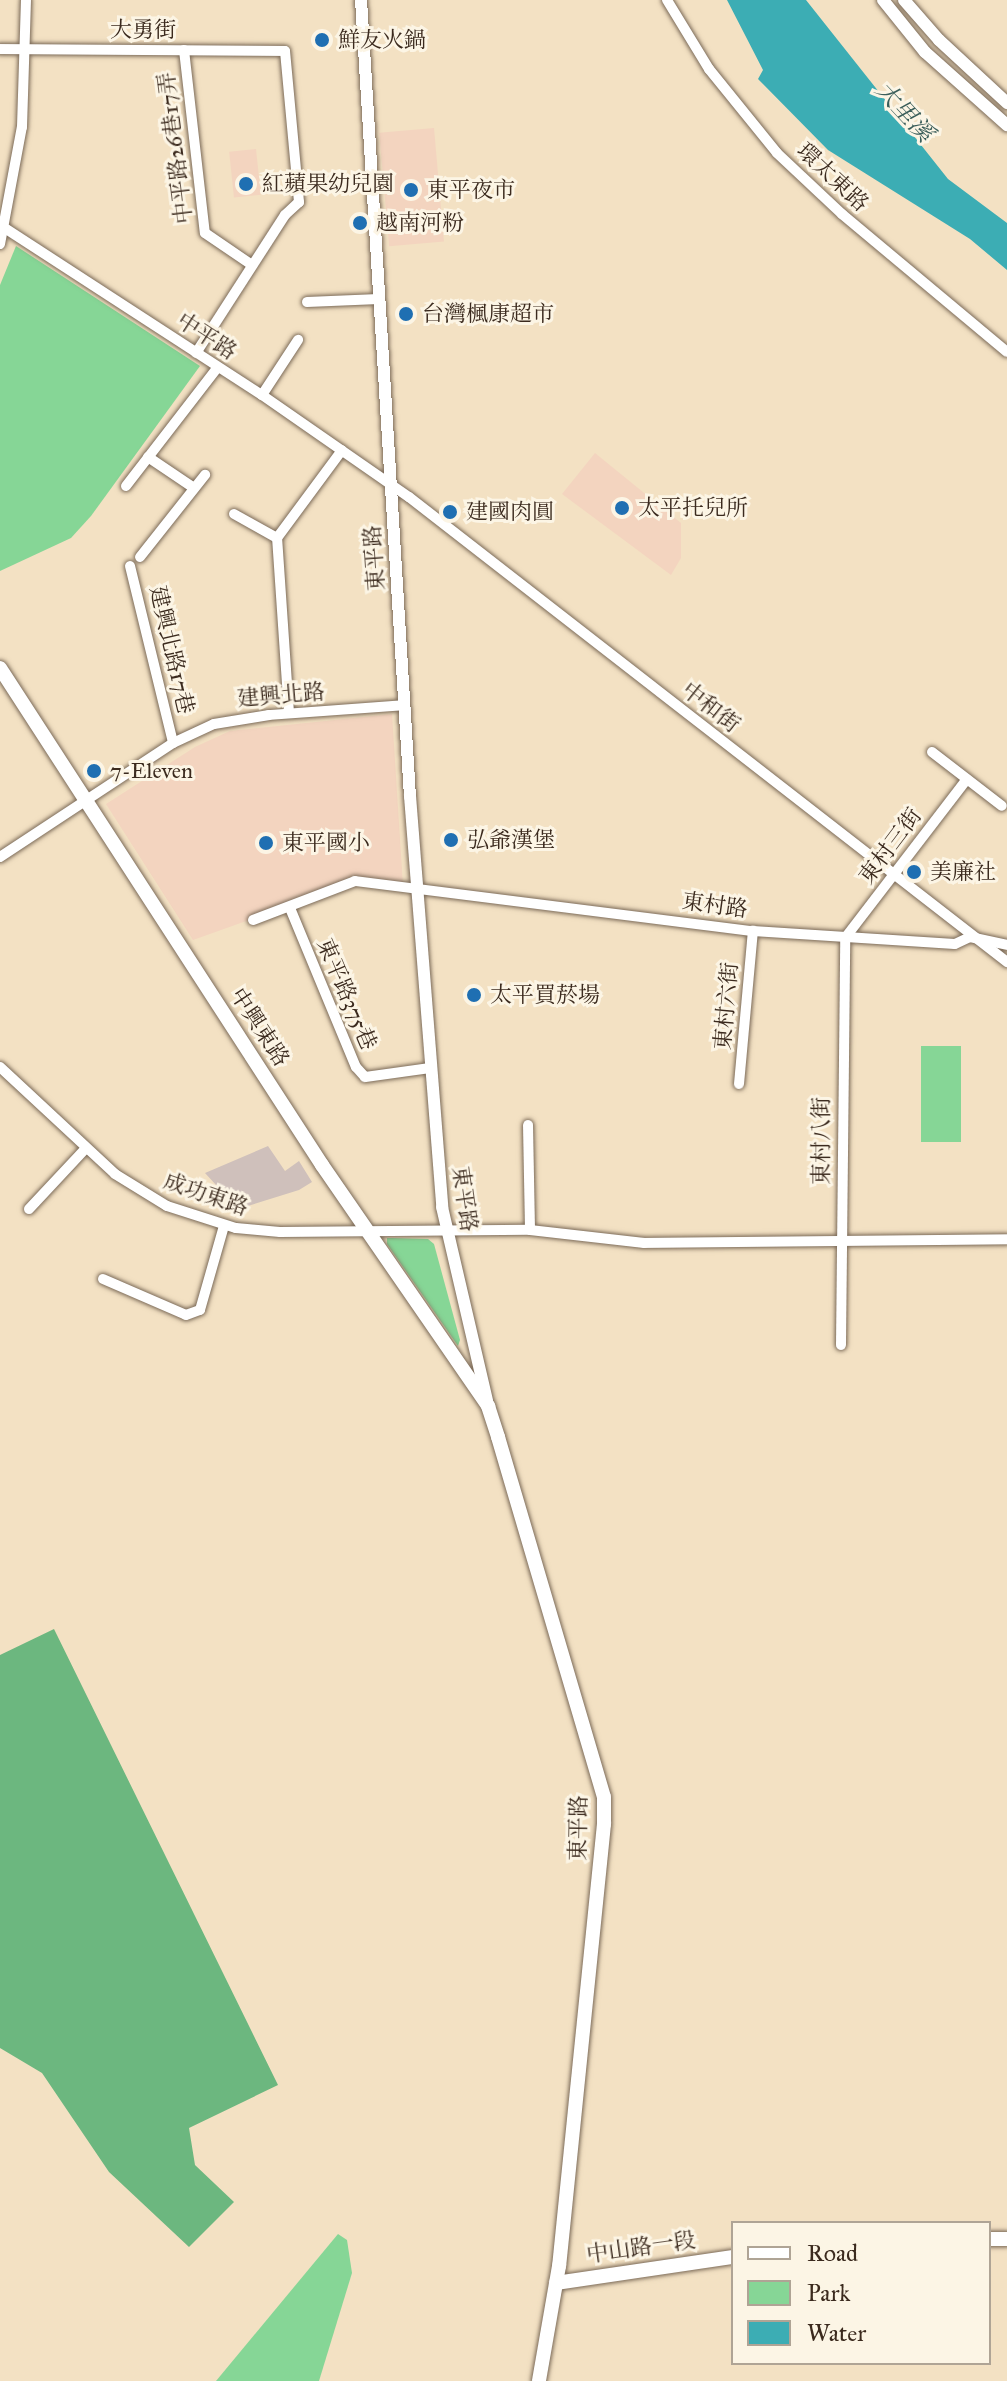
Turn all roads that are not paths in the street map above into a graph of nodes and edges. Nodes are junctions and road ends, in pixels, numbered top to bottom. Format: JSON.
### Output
{"nodes":[{"id":1,"x":26,"y":0,"type":"edge"},
{"id":2,"x":361,"y":0,"type":"edge"},
{"id":3,"x":667,"y":0,"type":"edge"},
{"id":4,"x":883,"y":0,"type":"edge"},
{"id":5,"x":904,"y":0,"type":"edge"},
{"id":6,"x":0,"y":49,"type":"edge"},
{"id":7,"x":25,"y":50,"type":"junction"},
{"id":8,"x":184,"y":50,"type":"junction"},
{"id":9,"x":1007,"y":103,"type":"edge"},
{"id":10,"x":1007,"y":125,"type":"edge"},
{"id":11,"x":2,"y":226,"type":"edge"},
{"id":12,"x":0,"y":244,"type":"edge"},
{"id":13,"x":252,"y":265,"type":"junction"},
{"id":14,"x":379,"y":299,"type":"junction"},
{"id":15,"x":307,"y":302,"type":"dead end"},
{"id":16,"x":298,"y":340,"type":"dead end"},
{"id":17,"x":1007,"y":352,"type":"edge"},
{"id":18,"x":196,"y":353,"type":"junction"},
{"id":19,"x":218,"y":367,"type":"junction"},
{"id":20,"x":262,"y":395,"type":"junction"},
{"id":21,"x":342,"y":450,"type":"junction"},
{"id":22,"x":148,"y":457,"type":"junction"},
{"id":23,"x":205,"y":475,"type":"dead end"},
{"id":24,"x":390,"y":483,"type":"junction"},
{"id":25,"x":126,"y":486,"type":"dead end"},
{"id":26,"x":194,"y":488,"type":"junction"},
{"id":27,"x":234,"y":514,"type":"dead end"},
{"id":28,"x":277,"y":538,"type":"junction"},
{"id":29,"x":140,"y":557,"type":"dead end"},
{"id":30,"x":130,"y":566,"type":"dead end"},
{"id":31,"x":0,"y":668,"type":"edge"},
{"id":32,"x":405,"y":705,"type":"junction"},
{"id":33,"x":289,"y":713,"type":"junction"},
{"id":34,"x":173,"y":743,"type":"junction"},
{"id":35,"x":932,"y":752,"type":"dead end"},
{"id":36,"x":967,"y":779,"type":"junction"},
{"id":37,"x":88,"y":802,"type":"junction"},
{"id":38,"x":1002,"y":806,"type":"dead end"},
{"id":39,"x":2,"y":851,"type":"edge"},
{"id":40,"x":894,"y":873,"type":"junction"},
{"id":41,"x":417,"y":887,"type":"junction"},
{"id":42,"x":290,"y":908,"type":"junction"},
{"id":43,"x":253,"y":920,"type":"dead end"},
{"id":44,"x":753,"y":931,"type":"junction"},
{"id":45,"x":970,"y":937,"type":"junction"},
{"id":46,"x":845,"y":938,"type":"junction"},
{"id":47,"x":1007,"y":945,"type":"edge"},
{"id":48,"x":1007,"y":962,"type":"edge"},
{"id":49,"x":430,"y":1068,"type":"junction"},
{"id":50,"x":2,"y":1072,"type":"edge"},
{"id":51,"x":739,"y":1084,"type":"dead end"},
{"id":52,"x":528,"y":1125,"type":"dead end"},
{"id":53,"x":86,"y":1148,"type":"junction"},
{"id":54,"x":29,"y":1209,"type":"dead end"},
{"id":55,"x":224,"y":1226,"type":"junction"},
{"id":56,"x":365,"y":1229,"type":"junction"},
{"id":57,"x":530,"y":1230,"type":"junction"},
{"id":58,"x":447,"y":1232,"type":"junction"},
{"id":59,"x":1007,"y":1239,"type":"edge"},
{"id":60,"x":841,"y":1241,"type":"junction"},
{"id":61,"x":103,"y":1279,"type":"dead end"},
{"id":62,"x":841,"y":1345,"type":"dead end"},
{"id":63,"x":488,"y":1406,"type":"junction"},
{"id":64,"x":731,"y":2257,"type":"edge"},
{"id":65,"x":556,"y":2283,"type":"junction"},
{"id":66,"x":539,"y":2381,"type":"edge"}],
"edges":[{"from":1,"to":7,"type":"street"},
{"from":2,"to":14,"type":"street","name":"東平路"},
{"from":3,"to":17,"type":"street","name":"環太東路"},
{"from":4,"to":10,"type":"street"},
{"from":5,"to":9,"type":"street"},
{"from":6,"to":7,"type":"street","name":"大勇街"},
{"from":7,"to":8,"type":"street","name":"大勇街"},
{"from":7,"to":11,"type":"street"},
{"from":8,"to":13,"type":"street","name":"中平路26巷17弄"},
{"from":8,"to":13,"type":"street","name":"大勇街"},
{"from":11,"to":12,"type":"street"},
{"from":11,"to":18,"type":"street","name":"中平路"},
{"from":13,"to":18,"type":"street"},
{"from":14,"to":15,"type":"street"},
{"from":14,"to":24,"type":"street","name":"東平路"},
{"from":16,"to":20,"type":"street"},
{"from":18,"to":19,"type":"street","name":"中平路"},
{"from":19,"to":20,"type":"street","name":"中平路"},
{"from":19,"to":22,"type":"street"},
{"from":20,"to":21,"type":"street","name":"中平路"},
{"from":21,"to":24,"type":"street","name":"中平路"},
{"from":21,"to":28,"type":"street"},
{"from":22,"to":25,"type":"street"},
{"from":22,"to":26,"type":"street"},
{"from":23,"to":26,"type":"street","name":"建興北路17巷"},
{"from":24,"to":32,"type":"street","name":"東平路"},
{"from":24,"to":40,"type":"street","name":"中和街"},
{"from":26,"to":29,"type":"street","name":"建興北路17巷"},
{"from":27,"to":28,"type":"street"},
{"from":28,"to":33,"type":"street"},
{"from":30,"to":34,"type":"street","name":"建興北路17巷"},
{"from":31,"to":37,"type":"main road","name":"中興東路"},
{"from":32,"to":33,"type":"street","name":"建興北路"},
{"from":32,"to":41,"type":"street","name":"東平路"},
{"from":33,"to":34,"type":"street","name":"建興北路"},
{"from":34,"to":37,"type":"street","name":"建興北路"},
{"from":35,"to":36,"type":"street"},
{"from":36,"to":38,"type":"street"},
{"from":36,"to":40,"type":"street","name":"東村三街"},
{"from":37,"to":39,"type":"street","name":"建興北路"},
{"from":37,"to":56,"type":"main road","name":"中興東路"},
{"from":40,"to":45,"type":"street","name":"中和街"},
{"from":40,"to":46,"type":"street","name":"東村三街"},
{"from":41,"to":42,"type":"street"},
{"from":41,"to":44,"type":"street","name":"東村路"},
{"from":41,"to":49,"type":"street","name":"東平路"},
{"from":42,"to":43,"type":"street"},
{"from":42,"to":49,"type":"street","name":"東平路375巷"},
{"from":44,"to":46,"type":"street","name":"東村路"},
{"from":44,"to":51,"type":"street","name":"東村六街"},
{"from":45,"to":46,"type":"street","name":"東村路"},
{"from":45,"to":47,"type":"street","name":"東村路"},
{"from":45,"to":48,"type":"street","name":"中和街"},
{"from":46,"to":60,"type":"street","name":"東村八街"},
{"from":49,"to":58,"type":"street","name":"東平路"},
{"from":50,"to":53,"type":"street","name":"成功東路"},
{"from":52,"to":57,"type":"street"},
{"from":53,"to":54,"type":"street"},
{"from":53,"to":55,"type":"street","name":"成功東路"},
{"from":55,"to":56,"type":"street","name":"成功東路"},
{"from":55,"to":61,"type":"street"},
{"from":56,"to":58,"type":"street","name":"成功東路"},
{"from":56,"to":63,"type":"main road","name":"中興東路"},
{"from":57,"to":58,"type":"street"},
{"from":57,"to":60,"type":"street"},
{"from":58,"to":63,"type":"street","name":"東平路"},
{"from":59,"to":60,"type":"street"},
{"from":60,"to":62,"type":"street","name":"東村八街"},
{"from":63,"to":65,"type":"main road","name":"東平路"},
{"from":64,"to":65,"type":"main road","name":"中山路一段"},
{"from":65,"to":66,"type":"main road","name":"東平路"}]}
